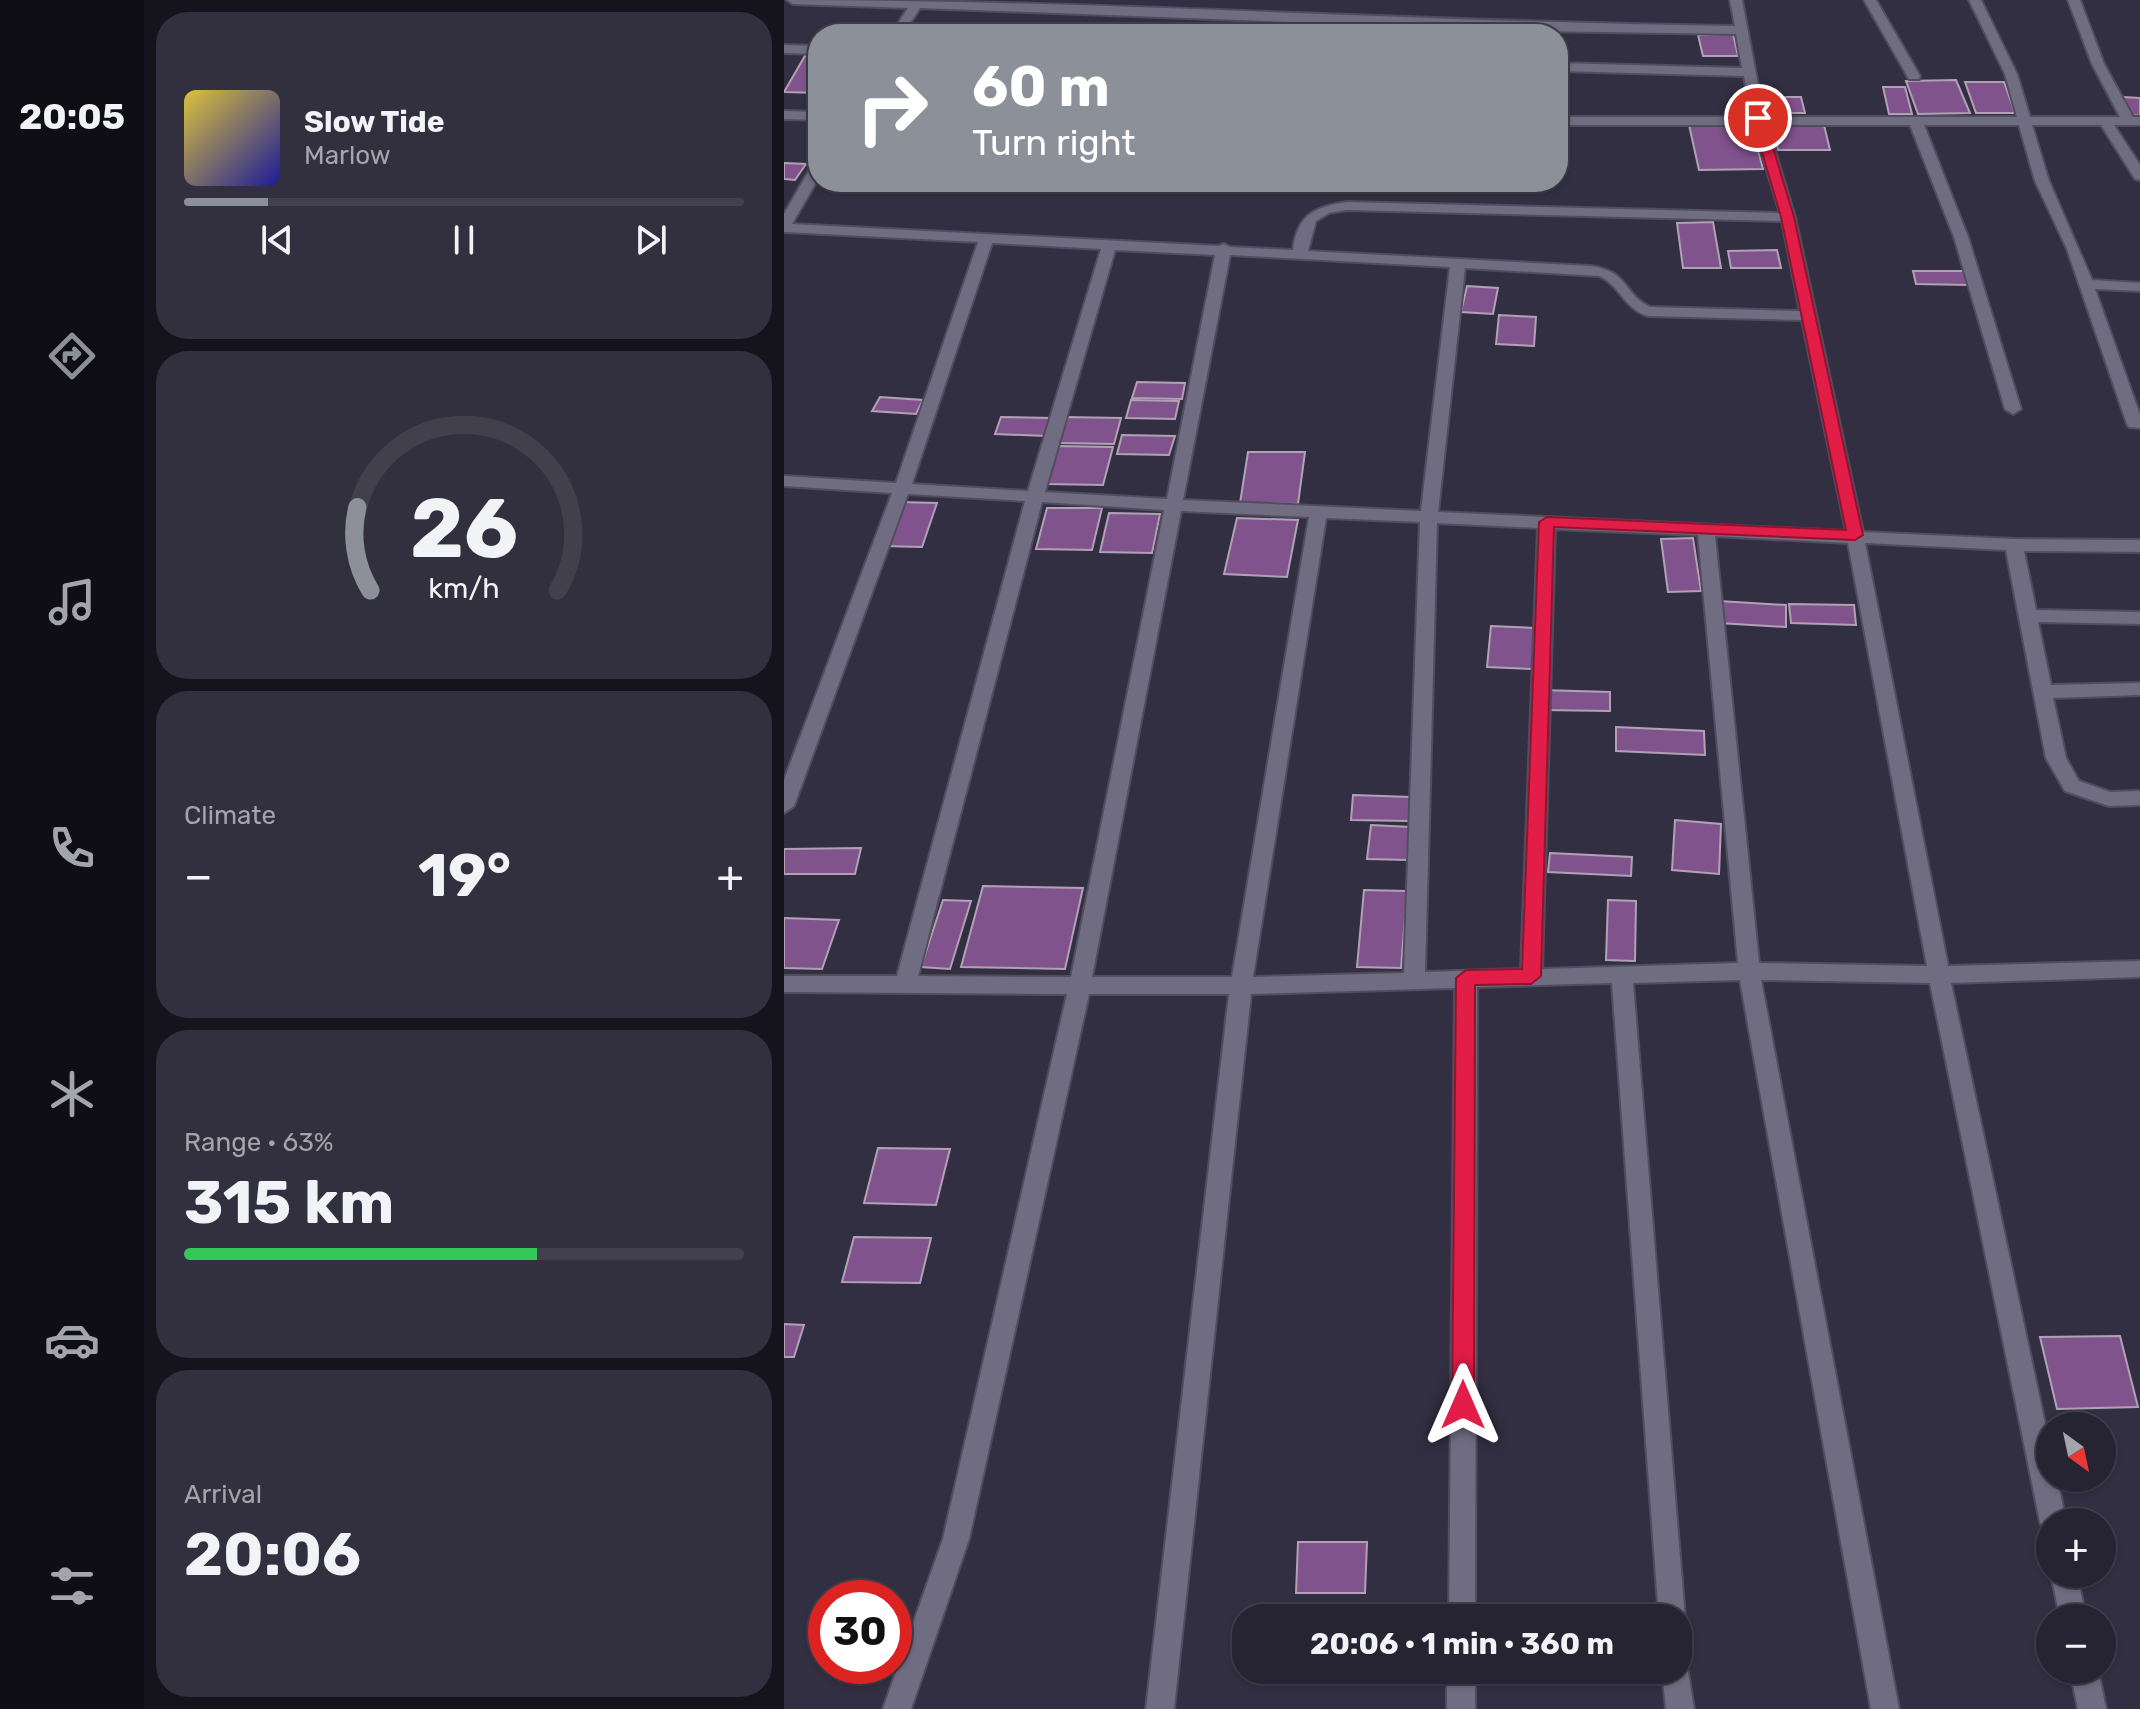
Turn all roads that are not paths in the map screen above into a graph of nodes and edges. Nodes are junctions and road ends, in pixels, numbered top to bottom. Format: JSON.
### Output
{"nodes":[{"id":1,"x":793,"y":0,"type":"edge"},
{"id":2,"x":1736,"y":0,"type":"edge"},
{"id":3,"x":1870,"y":0,"type":"edge"},
{"id":4,"x":1975,"y":0,"type":"edge"},
{"id":5,"x":2074,"y":0,"type":"edge"},
{"id":6,"x":917,"y":2,"type":"edge"},
{"id":7,"x":903,"y":24,"type":"edge"},
{"id":8,"x":1458,"y":24,"type":"edge"},
{"id":9,"x":1568,"y":28,"type":"edge"},
{"id":10,"x":1742,"y":30,"type":"junction"},
{"id":11,"x":784,"y":49,"type":"edge"},
{"id":12,"x":808,"y":50,"type":"edge"},
{"id":13,"x":1568,"y":67,"type":"edge"},
{"id":14,"x":1750,"y":72,"type":"junction"},
{"id":15,"x":1914,"y":76,"type":"dead end"},
{"id":16,"x":784,"y":115,"type":"edge"},
{"id":17,"x":808,"y":116,"type":"edge"},
{"id":18,"x":1758,"y":118,"type":"junction"},
{"id":19,"x":2026,"y":119,"type":"junction"},
{"id":20,"x":1915,"y":120,"type":"junction"},
{"id":21,"x":2104,"y":120,"type":"junction"},
{"id":22,"x":1568,"y":121,"type":"edge"},
{"id":23,"x":2134,"y":121,"type":"edge"},
{"id":24,"x":2140,"y":176,"type":"edge"},
{"id":25,"x":808,"y":185,"type":"edge"},
{"id":26,"x":1788,"y":217,"type":"junction"},
{"id":27,"x":784,"y":227,"type":"edge"},
{"id":28,"x":987,"y":238,"type":"junction"},
{"id":29,"x":1110,"y":243,"type":"junction"},
{"id":30,"x":1224,"y":248,"type":"junction"},
{"id":31,"x":1300,"y":253,"type":"junction"},
{"id":32,"x":1458,"y":264,"type":"junction"},
{"id":33,"x":2087,"y":284,"type":"junction"},
{"id":34,"x":2140,"y":287,"type":"edge"},
{"id":35,"x":1809,"y":316,"type":"junction"},
{"id":36,"x":2013,"y":409,"type":"dead end"},
{"id":37,"x":2135,"y":424,"type":"dead end"},
{"id":38,"x":784,"y":481,"type":"edge"},
{"id":39,"x":902,"y":488,"type":"junction"},
{"id":40,"x":1035,"y":497,"type":"junction"},
{"id":41,"x":1172,"y":505,"type":"junction"},
{"id":42,"x":1318,"y":512,"type":"junction"},
{"id":43,"x":1429,"y":517,"type":"junction"},
{"id":44,"x":1547,"y":522,"type":"junction"},
{"id":45,"x":1706,"y":529,"type":"junction"},
{"id":46,"x":1855,"y":535,"type":"junction"},
{"id":47,"x":2014,"y":545,"type":"junction"},
{"id":48,"x":2140,"y":546,"type":"edge"},
{"id":49,"x":2027,"y":616,"type":"junction"},
{"id":50,"x":2140,"y":618,"type":"edge"},
{"id":51,"x":2140,"y":689,"type":"edge"},
{"id":52,"x":2043,"y":692,"type":"junction"},
{"id":53,"x":2140,"y":798,"type":"edge"},
{"id":54,"x":784,"y":806,"type":"edge"},
{"id":55,"x":2140,"y":969,"type":"edge"},
{"id":56,"x":1749,"y":971,"type":"junction"},
{"id":57,"x":1622,"y":974,"type":"junction"},
{"id":58,"x":1939,"y":975,"type":"junction"},
{"id":59,"x":1531,"y":976,"type":"junction"},
{"id":60,"x":1466,"y":978,"type":"junction"},
{"id":61,"x":1414,"y":980,"type":"junction"},
{"id":62,"x":784,"y":984,"type":"edge"},
{"id":63,"x":905,"y":984,"type":"junction"},
{"id":64,"x":1080,"y":985,"type":"junction"},
{"id":65,"x":1241,"y":986,"type":"junction"},
{"id":66,"x":2050,"y":1508,"type":"edge"},
{"id":67,"x":1462,"y":1604,"type":"edge"},
{"id":68,"x":1671,"y":1604,"type":"edge"},
{"id":69,"x":1461,"y":1684,"type":"edge"},
{"id":70,"x":1677,"y":1684,"type":"edge"},
{"id":71,"x":2087,"y":1684,"type":"edge"},
{"id":72,"x":897,"y":1709,"type":"edge"},
{"id":73,"x":1160,"y":1709,"type":"edge"},
{"id":74,"x":1461,"y":1709,"type":"edge"},
{"id":75,"x":1680,"y":1709,"type":"edge"},
{"id":76,"x":1885,"y":1709,"type":"edge"},
{"id":77,"x":2092,"y":1709,"type":"edge"}],
"edges":[{"from":1,"to":6,"type":"street"},
{"from":2,"to":10,"type":"street"},
{"from":3,"to":15,"type":"street"},
{"from":4,"to":19,"type":"street"},
{"from":5,"to":23,"type":"street"},
{"from":6,"to":7,"type":"street"},
{"from":6,"to":8,"type":"street"},
{"from":9,"to":10,"type":"street"},
{"from":10,"to":14,"type":"street"},
{"from":11,"to":12,"type":"street"},
{"from":13,"to":14,"type":"street"},
{"from":14,"to":18,"type":"street"},
{"from":16,"to":17,"type":"street"},
{"from":18,"to":20,"type":"street"},
{"from":18,"to":22,"type":"street"},
{"from":18,"to":26,"type":"street"},
{"from":19,"to":20,"type":"street"},
{"from":19,"to":21,"type":"street"},
{"from":19,"to":33,"type":"street"},
{"from":20,"to":36,"type":"street"},
{"from":21,"to":23,"type":"street"},
{"from":21,"to":24,"type":"street"},
{"from":25,"to":27,"type":"street"},
{"from":26,"to":31,"type":"street"},
{"from":26,"to":35,"type":"street"},
{"from":27,"to":28,"type":"street"},
{"from":28,"to":29,"type":"street"},
{"from":28,"to":39,"type":"street"},
{"from":29,"to":30,"type":"street"},
{"from":29,"to":40,"type":"street"},
{"from":30,"to":31,"type":"street"},
{"from":30,"to":41,"type":"street"},
{"from":31,"to":32,"type":"street"},
{"from":32,"to":35,"type":"street"},
{"from":32,"to":43,"type":"street"},
{"from":33,"to":34,"type":"street"},
{"from":33,"to":37,"type":"street"},
{"from":35,"to":46,"type":"street"},
{"from":38,"to":39,"type":"street"},
{"from":39,"to":40,"type":"street"},
{"from":39,"to":54,"type":"street"},
{"from":40,"to":41,"type":"street"},
{"from":40,"to":63,"type":"street"},
{"from":41,"to":42,"type":"street"},
{"from":41,"to":64,"type":"street"},
{"from":42,"to":43,"type":"street"},
{"from":42,"to":65,"type":"street"},
{"from":43,"to":44,"type":"street"},
{"from":43,"to":61,"type":"street"},
{"from":44,"to":45,"type":"street"},
{"from":44,"to":59,"type":"street"},
{"from":45,"to":46,"type":"street"},
{"from":45,"to":56,"type":"street"},
{"from":46,"to":47,"type":"street"},
{"from":46,"to":58,"type":"street"},
{"from":47,"to":48,"type":"street"},
{"from":47,"to":49,"type":"street"},
{"from":49,"to":50,"type":"street"},
{"from":49,"to":52,"type":"street"},
{"from":51,"to":52,"type":"street"},
{"from":52,"to":53,"type":"street"},
{"from":55,"to":58,"type":"street"},
{"from":56,"to":57,"type":"street"},
{"from":56,"to":58,"type":"street"},
{"from":56,"to":76,"type":"street"},
{"from":57,"to":59,"type":"street"},
{"from":57,"to":68,"type":"street"},
{"from":58,"to":66,"type":"street"},
{"from":59,"to":60,"type":"street"},
{"from":60,"to":61,"type":"street"},
{"from":60,"to":67,"type":"street"},
{"from":61,"to":65,"type":"street"},
{"from":62,"to":63,"type":"street"},
{"from":63,"to":64,"type":"street"},
{"from":64,"to":65,"type":"street"},
{"from":64,"to":72,"type":"street"},
{"from":65,"to":73,"type":"street"},
{"from":69,"to":74,"type":"street"},
{"from":70,"to":75,"type":"street"},
{"from":71,"to":77,"type":"street"}]}
